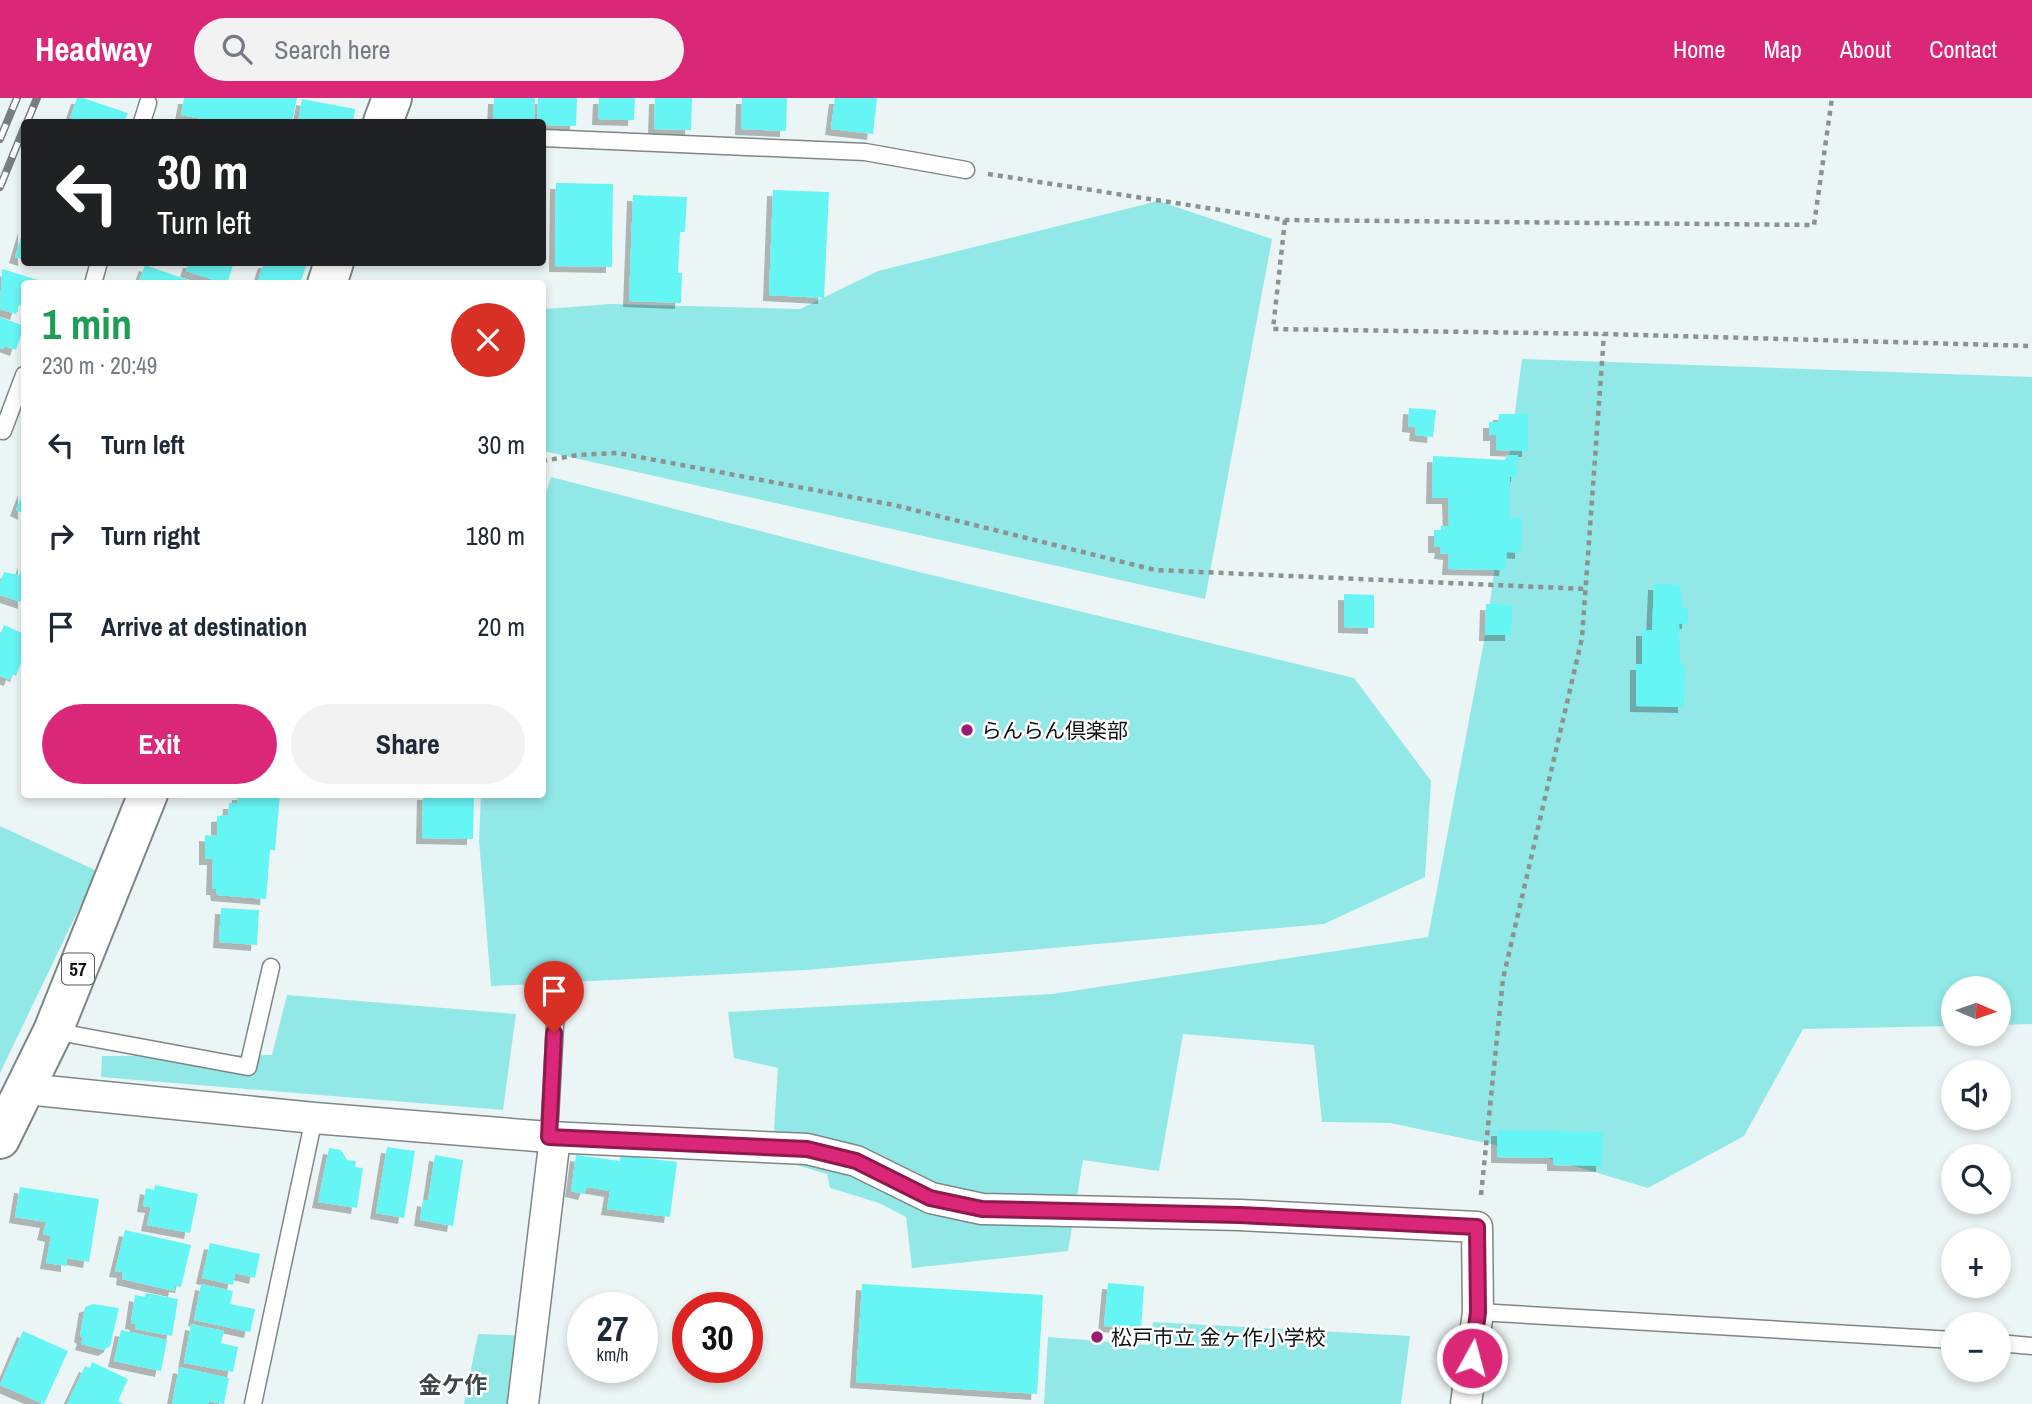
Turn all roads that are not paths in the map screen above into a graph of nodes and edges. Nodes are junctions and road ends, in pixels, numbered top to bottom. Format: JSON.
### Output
{"nodes":[{"id":1,"x":392,"y":98,"type":"edge"},
{"id":2,"x":149,"y":103,"type":"dead end"},
{"id":3,"x":143,"y":119,"type":"edge"},
{"id":4,"x":384,"y":119,"type":"edge"},
{"id":5,"x":546,"y":138,"type":"edge"},
{"id":6,"x":966,"y":170,"type":"road end"},
{"id":7,"x":21,"y":383,"type":"edge"},
{"id":8,"x":3,"y":431,"type":"dead end"},
{"id":9,"x":146,"y":798,"type":"edge"},
{"id":10,"x":271,"y":967,"type":"dead end"},
{"id":11,"x":555,"y":1007,"type":"dead end"},
{"id":12,"x":53,"y":1031,"type":"junction"},
{"id":13,"x":26,"y":1089,"type":"junction"},
{"id":14,"x":314,"y":1118,"type":"junction"},
{"id":15,"x":552,"y":1137,"type":"junction"},
{"id":16,"x":0,"y":1139,"type":"edge"},
{"id":17,"x":1478,"y":1312,"type":"junction"},
{"id":18,"x":1941,"y":1339,"type":"edge"},
{"id":19,"x":2011,"y":1344,"type":"edge"},
{"id":20,"x":2032,"y":1346,"type":"edge"},
{"id":21,"x":253,"y":1404,"type":"edge"},
{"id":22,"x":523,"y":1404,"type":"edge"},
{"id":23,"x":1466,"y":1404,"type":"edge"}],
"edges":[{"from":1,"to":4,"type":"main road"},
{"from":2,"to":3,"type":"lane"},
{"from":5,"to":6,"type":"lane"},
{"from":7,"to":8,"type":"lane"},
{"from":9,"to":12,"type":"main road","number":"57"},
{"from":10,"to":12,"type":"lane"},
{"from":11,"to":15,"type":"lane"},
{"from":12,"to":13,"type":"main road","number":"57"},
{"from":13,"to":14,"type":"street"},
{"from":13,"to":16,"type":"main road","number":"57"},
{"from":14,"to":15,"type":"street"},
{"from":14,"to":21,"type":"lane"},
{"from":15,"to":17,"type":"street"},
{"from":15,"to":22,"type":"street"},
{"from":17,"to":18,"type":"lane"},
{"from":17,"to":23,"type":"street"},
{"from":19,"to":20,"type":"lane"}]}
